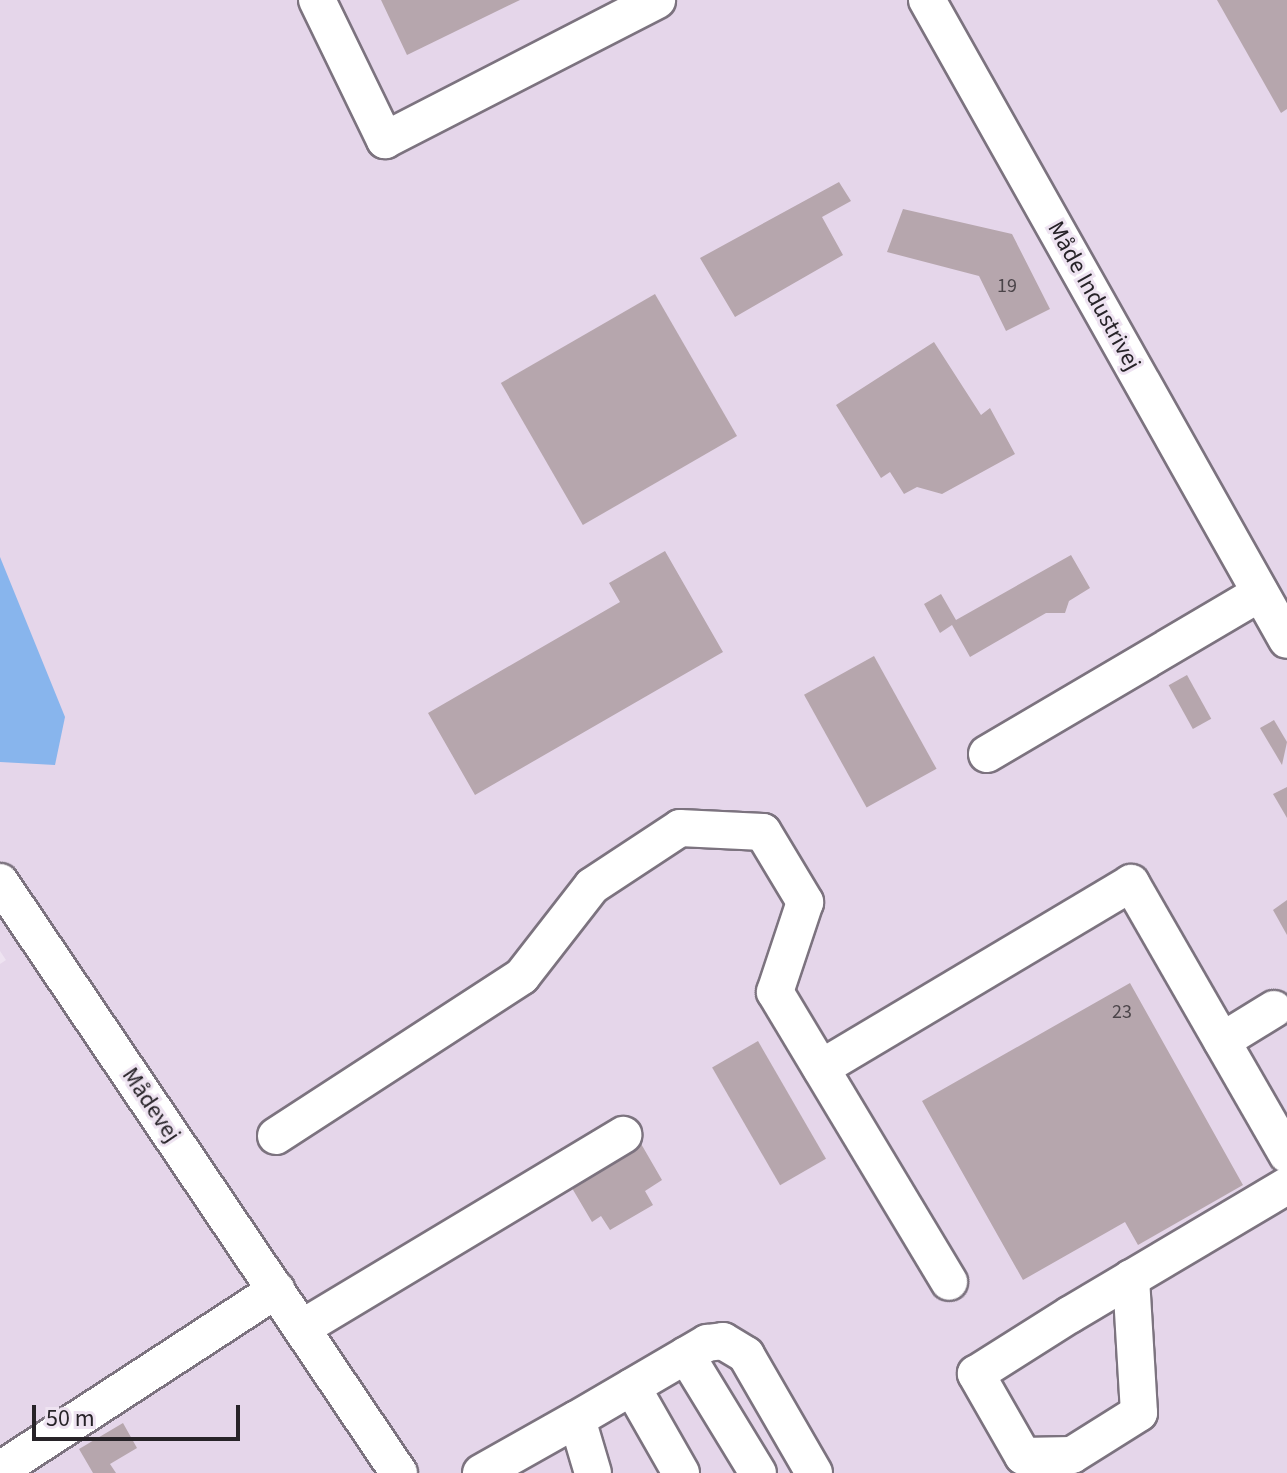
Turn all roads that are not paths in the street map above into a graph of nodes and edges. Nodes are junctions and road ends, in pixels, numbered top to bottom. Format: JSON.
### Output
{"nodes":[{"id":1,"x":317,"y":0,"type":"edge"},
{"id":2,"x":657,"y":0,"type":"edge"},
{"id":3,"x":927,"y":0,"type":"edge"},
{"id":4,"x":1260,"y":593,"type":"junction"},
{"id":5,"x":1287,"y":640,"type":"edge"},
{"id":6,"x":987,"y":754,"type":"dead end"},
{"id":7,"x":0,"y":882,"type":"edge"},
{"id":8,"x":1274,"y":1009,"type":"dead end"},
{"id":9,"x":1222,"y":1041,"type":"junction"},
{"id":10,"x":821,"y":1068,"type":"junction"},
{"id":11,"x":623,"y":1135,"type":"dead end"},
{"id":12,"x":276,"y":1136,"type":"dead end"},
{"id":13,"x":1287,"y":1154,"type":"edge"},
{"id":14,"x":1287,"y":1186,"type":"edge"},
{"id":15,"x":1131,"y":1278,"type":"junction"},
{"id":16,"x":949,"y":1282,"type":"dead end"},
{"id":17,"x":276,"y":1290,"type":"junction"},
{"id":18,"x":302,"y":1328,"type":"junction"},
{"id":19,"x":686,"y":1355,"type":"junction"},
{"id":20,"x":632,"y":1387,"type":"junction"},
{"id":21,"x":577,"y":1419,"type":"junction"},
{"id":22,"x":0,"y":1470,"type":"edge"},
{"id":23,"x":399,"y":1473,"type":"edge"},
{"id":24,"x":481,"y":1473,"type":"edge"},
{"id":25,"x":593,"y":1473,"type":"edge"},
{"id":26,"x":681,"y":1473,"type":"edge"},
{"id":27,"x":758,"y":1473,"type":"edge"},
{"id":28,"x":814,"y":1473,"type":"edge"}],
"edges":[{"from":1,"to":2,"type":"street"},
{"from":3,"to":4,"type":"street","name":"Måde Industrivej"},
{"from":4,"to":5,"type":"street","name":"Måde Industrivej"},
{"from":4,"to":6,"type":"street"},
{"from":7,"to":17,"type":"street","name":"Mådevej"},
{"from":8,"to":9,"type":"street"},
{"from":9,"to":10,"type":"street"},
{"from":9,"to":13,"type":"street"},
{"from":10,"to":12,"type":"street"},
{"from":10,"to":16,"type":"street"},
{"from":11,"to":18,"type":"street"},
{"from":14,"to":15,"type":"street"},
{"from":15,"to":15,"type":"street"},
{"from":17,"to":18,"type":"street","name":"Mådevej"},
{"from":17,"to":22,"type":"street"},
{"from":18,"to":23,"type":"street","name":"Mådevej"},
{"from":19,"to":20,"type":"street"},
{"from":19,"to":27,"type":"street"},
{"from":19,"to":28,"type":"street"},
{"from":20,"to":21,"type":"street"},
{"from":20,"to":26,"type":"street"},
{"from":21,"to":24,"type":"street"},
{"from":21,"to":25,"type":"street"}]}
